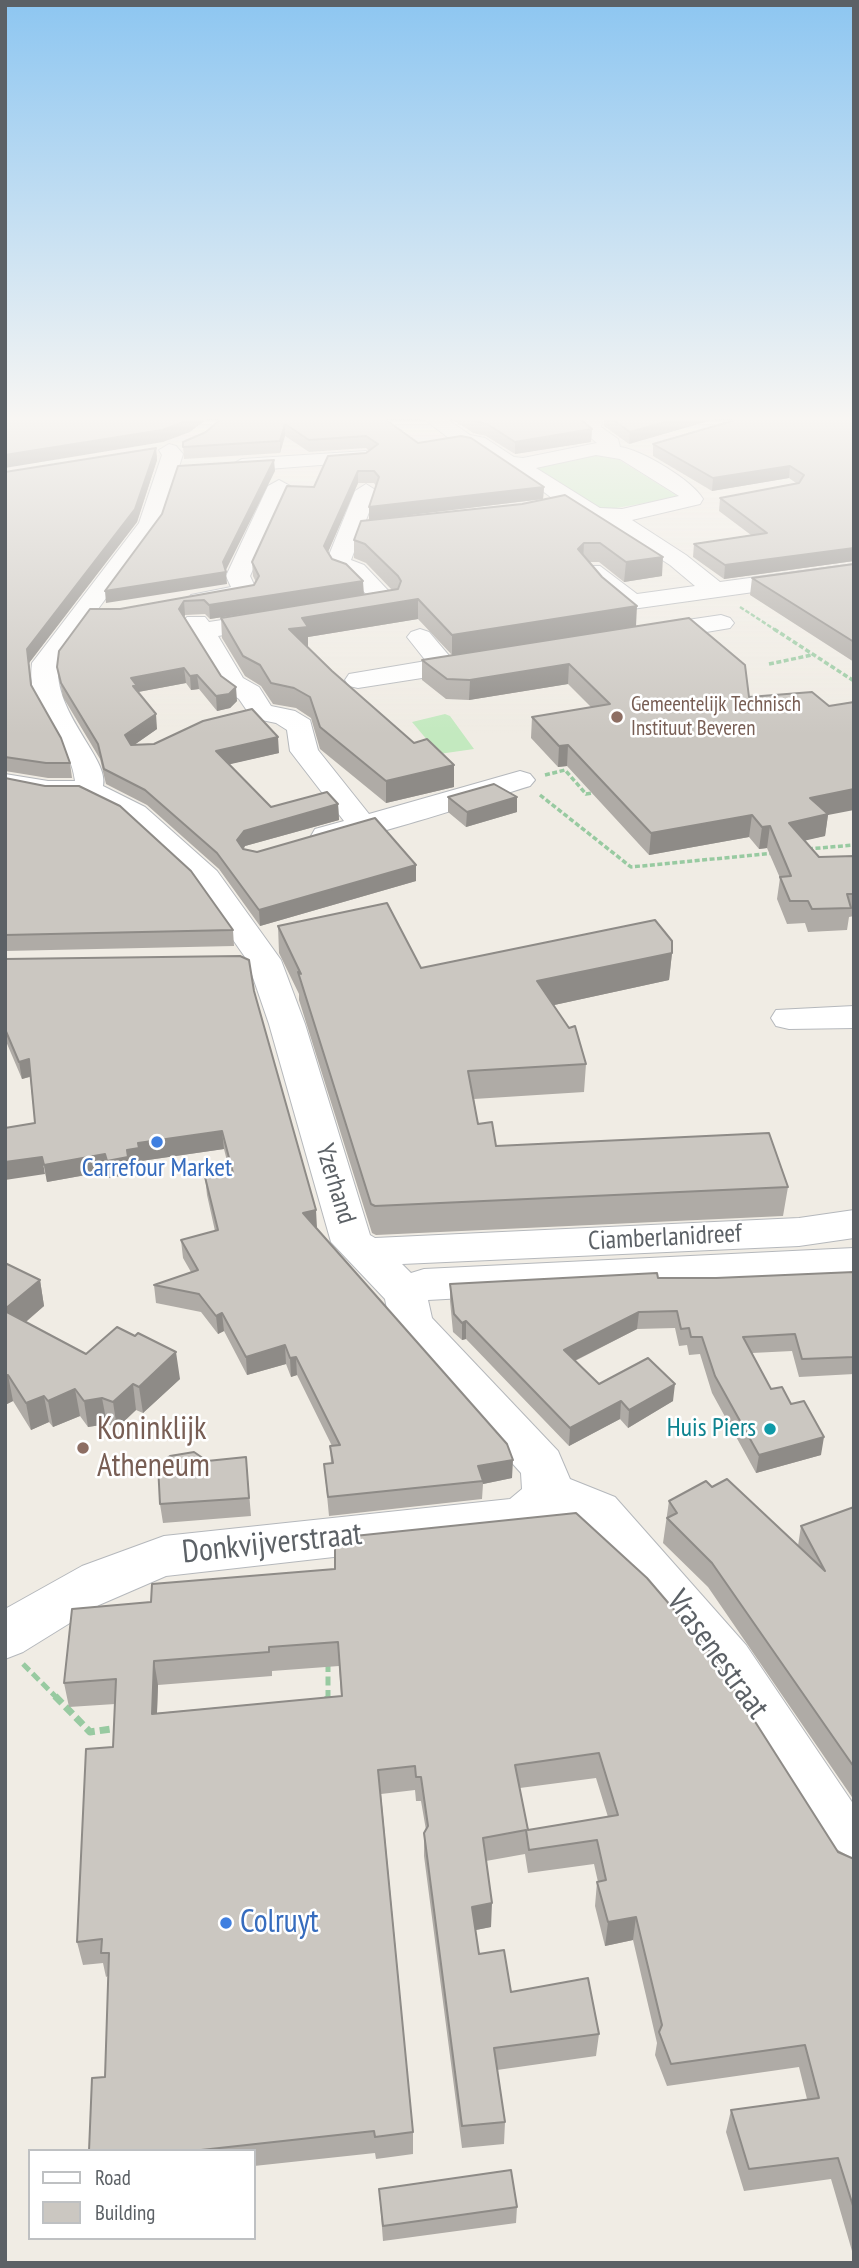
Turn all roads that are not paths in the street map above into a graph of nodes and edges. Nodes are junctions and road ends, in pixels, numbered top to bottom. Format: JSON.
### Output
{"nodes":[{"id":1,"x":150,"y":523,"type":"edge"},
{"id":2,"x":262,"y":523,"type":"edge"},
{"id":3,"x":352,"y":523,"type":"edge"},
{"id":4,"x":621,"y":523,"type":"edge"},
{"id":5,"x":372,"y":530,"type":"edge"},
{"id":6,"x":349,"y":531,"type":"junction"},
{"id":7,"x":591,"y":570,"type":"edge"},
{"id":8,"x":854,"y":571,"type":"edge"},
{"id":9,"x":716,"y":591,"type":"junction"},
{"id":10,"x":687,"y":595,"type":"junction"},
{"id":11,"x":174,"y":604,"type":"edge"},
{"id":12,"x":323,"y":611,"type":"edge"},
{"id":13,"x":298,"y":615,"type":"edge"},
{"id":14,"x":420,"y":637,"type":"dead end"},
{"id":15,"x":628,"y":637,"type":"edge"},
{"id":16,"x":496,"y":658,"type":"edge"},
{"id":17,"x":443,"y":666,"type":"junction"},
{"id":18,"x":358,"y":680,"type":"dead end"},
{"id":19,"x":262,"y":712,"type":"junction"},
{"id":20,"x":234,"y":721,"type":"edge"},
{"id":21,"x":91,"y":773,"type":"junction"},
{"id":22,"x":520,"y":780,"type":"road end"},
{"id":23,"x":5,"y":783,"type":"edge"},
{"id":24,"x":363,"y":826,"type":"junction"},
{"id":25,"x":297,"y":845,"type":"edge"},
{"id":26,"x":854,"y":1017,"type":"edge"},
{"id":27,"x":789,"y":1018,"type":"dead end"},
{"id":28,"x":854,"y":1224,"type":"edge"},
{"id":29,"x":367,"y":1252,"type":"junction"},
{"id":30,"x":854,"y":1262,"type":"edge"},
{"id":31,"x":481,"y":1263,"type":"junction"},
{"id":32,"x":405,"y":1294,"type":"junction"},
{"id":33,"x":547,"y":1492,"type":"junction"},
{"id":34,"x":10,"y":1647,"type":"edge"},
{"id":35,"x":850,"y":1842,"type":"edge"}],
"edges":[{"from":1,"to":21,"type":"street"},
{"from":2,"to":11,"type":"street"},
{"from":3,"to":6,"type":"street"},
{"from":4,"to":9,"type":"street"},
{"from":5,"to":6,"type":"street"},
{"from":6,"to":12,"type":"street"},
{"from":7,"to":10,"type":"street"},
{"from":8,"to":9,"type":"street"},
{"from":9,"to":10,"type":"street"},
{"from":10,"to":15,"type":"street"},
{"from":13,"to":19,"type":"street"},
{"from":14,"to":17,"type":"street"},
{"from":16,"to":17,"type":"street"},
{"from":17,"to":18,"type":"street"},
{"from":19,"to":20,"type":"street"},
{"from":19,"to":24,"type":"street"},
{"from":21,"to":23,"type":"street"},
{"from":21,"to":29,"type":"street","name":"Yzerhand"},
{"from":22,"to":24,"type":"street"},
{"from":24,"to":25,"type":"street"},
{"from":26,"to":27,"type":"street"},
{"from":28,"to":31,"type":"street","name":"Ciamberlanidreef"},
{"from":29,"to":31,"type":"street","name":"Ciamberlanidreef"},
{"from":29,"to":32,"type":"street","name":"Yzerhand"},
{"from":30,"to":31,"type":"street","name":"Ciamberlanidreef"},
{"from":31,"to":32,"type":"street","name":"Ciamberlanidreef"},
{"from":32,"to":33,"type":"street","name":"Yzerhand"},
{"from":33,"to":34,"type":"street","name":"Donkvijverstraat"},
{"from":33,"to":35,"type":"street","name":"Vrasenestraat"}]}
